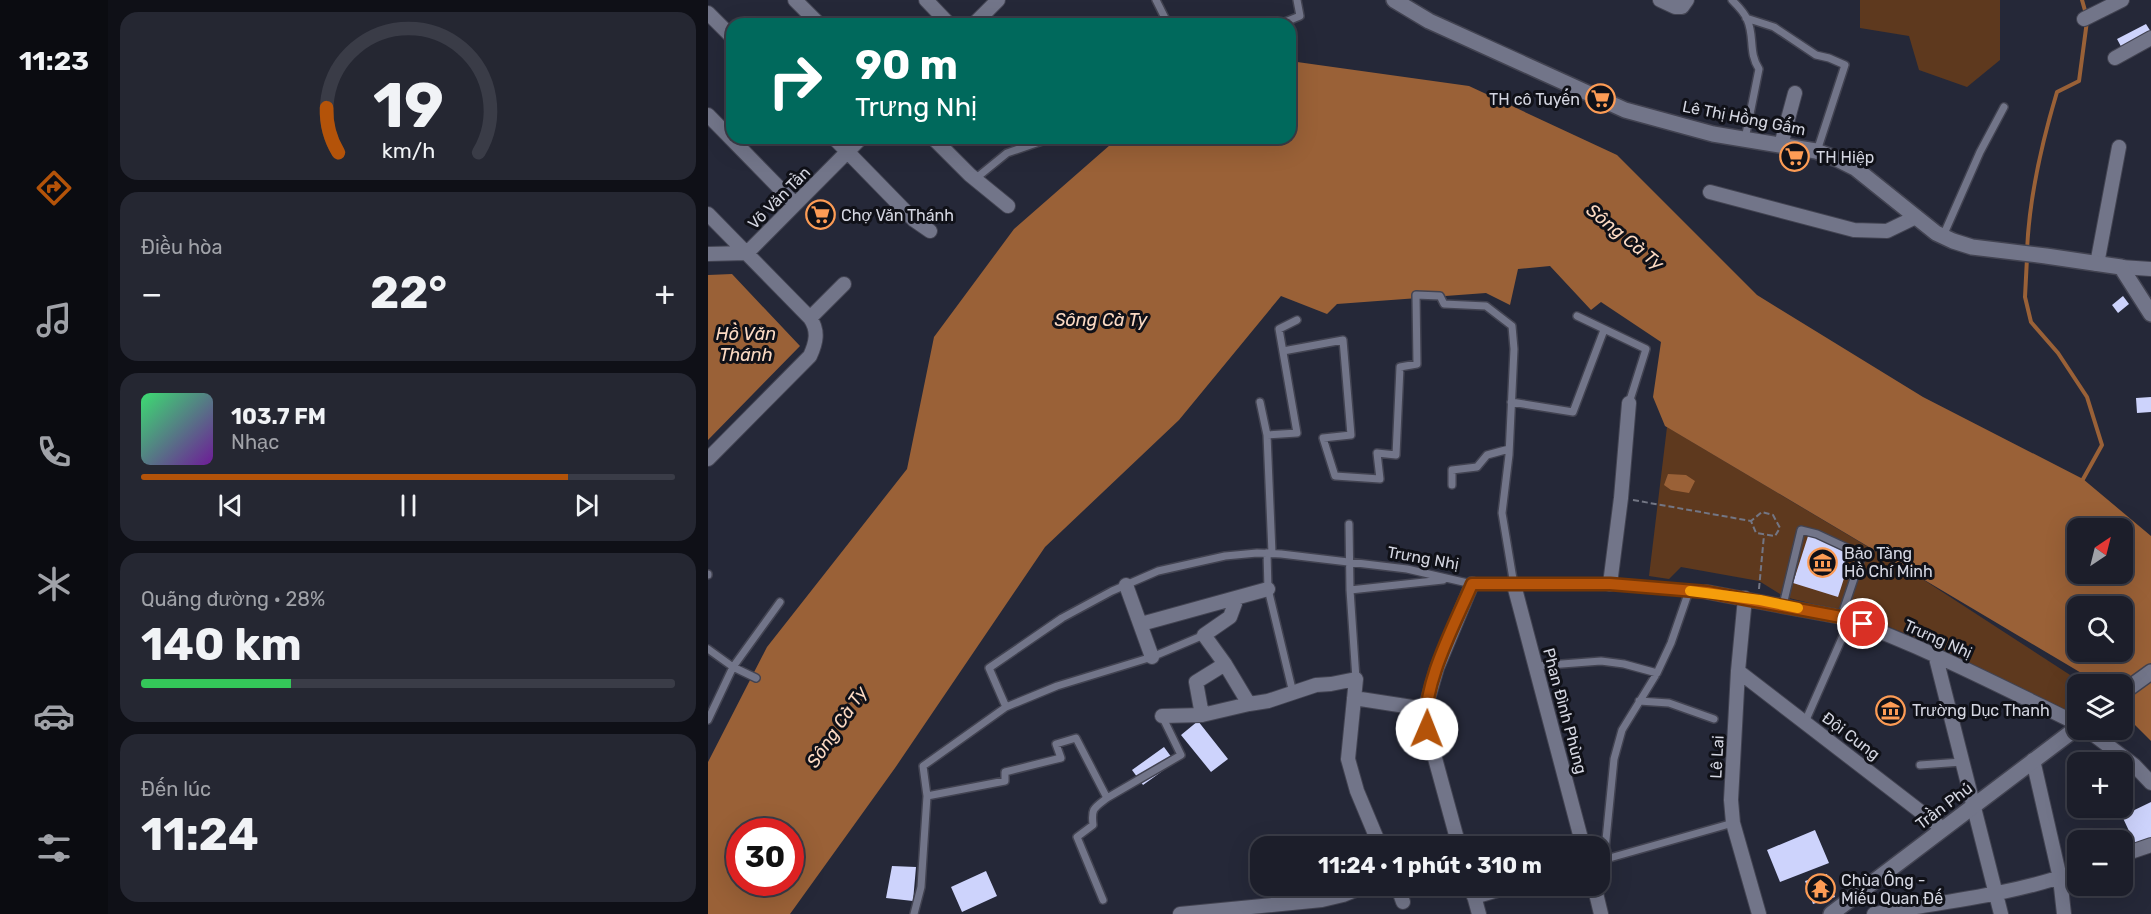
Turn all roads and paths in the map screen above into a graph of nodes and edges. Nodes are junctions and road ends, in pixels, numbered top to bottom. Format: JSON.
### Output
{"nodes":[{"id":1,"x":795,"y":0,"type":"edge"},
{"id":2,"x":926,"y":0,"type":"edge"},
{"id":3,"x":998,"y":0,"type":"edge"},
{"id":4,"x":1156,"y":0,"type":"edge"},
{"id":5,"x":1297,"y":0,"type":"edge"},
{"id":6,"x":1394,"y":0,"type":"edge"},
{"id":7,"x":1660,"y":0,"type":"edge"},
{"id":8,"x":1732,"y":0,"type":"edge"},
{"id":9,"x":2122,"y":0,"type":"edge"},
{"id":10,"x":1685,"y":3,"type":"edge"},
{"id":11,"x":708,"y":13,"type":"edge"},
{"id":12,"x":813,"y":18,"type":"edge"},
{"id":13,"x":943,"y":18,"type":"edge"},
{"id":14,"x":980,"y":18,"type":"edge"},
{"id":15,"x":1165,"y":18,"type":"edge"},
{"id":16,"x":1295,"y":18,"type":"edge"},
{"id":17,"x":1746,"y":18,"type":"junction"},
{"id":18,"x":2084,"y":19,"type":"dead end"},
{"id":19,"x":726,"y":31,"type":"edge"},
{"id":20,"x":2151,"y":38,"type":"edge"},
{"id":21,"x":2115,"y":58,"type":"dead end"},
{"id":22,"x":1795,"y":93,"type":"dead end"},
{"id":23,"x":2004,"y":107,"type":"dead end"},
{"id":24,"x":708,"y":115,"type":"edge"},
{"id":25,"x":726,"y":133,"type":"edge"},
{"id":26,"x":1745,"y":139,"type":"junction"},
{"id":27,"x":736,"y":144,"type":"edge"},
{"id":28,"x":840,"y":144,"type":"edge"},
{"id":29,"x":855,"y":144,"type":"edge"},
{"id":30,"x":939,"y":144,"type":"edge"},
{"id":31,"x":1033,"y":144,"type":"edge"},
{"id":32,"x":1781,"y":145,"type":"junction"},
{"id":33,"x":2119,"y":147,"type":"dead end"},
{"id":34,"x":1817,"y":151,"type":"junction"},
{"id":35,"x":847,"y":152,"type":"junction"},
{"id":36,"x":975,"y":179,"type":"junction"},
{"id":37,"x":1710,"y":192,"type":"dead end"},
{"id":38,"x":795,"y":204,"type":"junction"},
{"id":39,"x":1008,"y":206,"type":"dead end"},
{"id":40,"x":708,"y":214,"type":"edge"},
{"id":41,"x":1916,"y":217,"type":"junction"},
{"id":42,"x":930,"y":231,"type":"dead end"},
{"id":43,"x":1943,"y":236,"type":"junction"},
{"id":44,"x":747,"y":253,"type":"junction"},
{"id":45,"x":708,"y":254,"type":"edge"},
{"id":46,"x":2097,"y":264,"type":"junction"},
{"id":47,"x":2121,"y":267,"type":"junction"},
{"id":48,"x":2151,"y":269,"type":"edge"},
{"id":49,"x":844,"y":284,"type":"dead end"},
{"id":50,"x":2151,"y":314,"type":"edge"},
{"id":51,"x":1576,"y":316,"type":"dead end"},
{"id":52,"x":1297,"y":320,"type":"dead end"},
{"id":53,"x":813,"y":323,"type":"junction"},
{"id":54,"x":1604,"y":330,"type":"junction"},
{"id":55,"x":1283,"y":351,"type":"junction"},
{"id":56,"x":1260,"y":402,"type":"dead end"},
{"id":57,"x":1511,"y":402,"type":"junction"},
{"id":58,"x":1629,"y":403,"type":"joint"},
{"id":59,"x":1268,"y":435,"type":"junction"},
{"id":60,"x":1509,"y":449,"type":"junction"},
{"id":61,"x":708,"y":459,"type":"edge"},
{"id":62,"x":1452,"y":485,"type":"dead end"},
{"id":63,"x":1621,"y":498,"type":"junction"},
{"id":64,"x":1751,"y":521,"type":"junction"},
{"id":65,"x":1349,"y":524,"type":"dead end"},
{"id":66,"x":1764,"y":535,"type":"junction"},
{"id":67,"x":1270,"y":553,"type":"junction"},
{"id":68,"x":1350,"y":562,"type":"junction"},
{"id":69,"x":1450,"y":579,"type":"junction"},
{"id":70,"x":1472,"y":584,"type":"junction"},
{"id":71,"x":1610,"y":584,"type":"junction"},
{"id":72,"x":1126,"y":585,"type":"junction"},
{"id":73,"x":1514,"y":585,"type":"junction"},
{"id":74,"x":1269,"y":588,"type":"junction"},
{"id":75,"x":1350,"y":590,"type":"junction"},
{"id":76,"x":1689,"y":591,"type":"junction"},
{"id":77,"x":1707,"y":592,"type":"joint"},
{"id":78,"x":1237,"y":598,"type":"junction"},
{"id":79,"x":1744,"y":598,"type":"junction"},
{"id":80,"x":1760,"y":600,"type":"junction"},
{"id":81,"x":780,"y":602,"type":"dead end"},
{"id":82,"x":1783,"y":605,"type":"junction"},
{"id":83,"x":1846,"y":619,"type":"junction"},
{"id":84,"x":1141,"y":624,"type":"junction"},
{"id":85,"x":1204,"y":635,"type":"junction"},
{"id":86,"x":708,"y":649,"type":"edge"},
{"id":87,"x":1935,"y":654,"type":"junction"},
{"id":88,"x":1152,"y":657,"type":"junction"},
{"id":89,"x":1225,"y":664,"type":"junction"},
{"id":90,"x":1536,"y":666,"type":"junction"},
{"id":91,"x":733,"y":668,"type":"junction"},
{"id":92,"x":1738,"y":671,"type":"junction"},
{"id":93,"x":2151,"y":672,"type":"edge"},
{"id":94,"x":1657,"y":673,"type":"junction"},
{"id":95,"x":756,"y":678,"type":"dead end"},
{"id":96,"x":1356,"y":679,"type":"junction"},
{"id":97,"x":2133,"y":685,"type":"edge"},
{"id":98,"x":1293,"y":693,"type":"junction"},
{"id":99,"x":1354,"y":698,"type":"junction"},
{"id":100,"x":1640,"y":701,"type":"junction"},
{"id":101,"x":1249,"y":704,"type":"junction"},
{"id":102,"x":1006,"y":707,"type":"junction"},
{"id":103,"x":1425,"y":708,"type":"junction"},
{"id":104,"x":1202,"y":715,"type":"junction"},
{"id":105,"x":1162,"y":716,"type":"joint"},
{"id":106,"x":1714,"y":719,"type":"dead end"},
{"id":107,"x":708,"y":720,"type":"edge"},
{"id":108,"x":2067,"y":720,"type":"edge"},
{"id":109,"x":1805,"y":722,"type":"junction"},
{"id":110,"x":2067,"y":734,"type":"edge"},
{"id":111,"x":2101,"y":740,"type":"edge"},
{"id":112,"x":2033,"y":760,"type":"junction"},
{"id":113,"x":1962,"y":762,"type":"junction"},
{"id":114,"x":1920,"y":765,"type":"dead end"},
{"id":115,"x":2151,"y":783,"type":"edge"},
{"id":116,"x":927,"y":796,"type":"junction"},
{"id":117,"x":1107,"y":798,"type":"junction"},
{"id":118,"x":1973,"y":807,"type":"junction"},
{"id":119,"x":1733,"y":823,"type":"junction"},
{"id":120,"x":1943,"y":829,"type":"junction"},
{"id":121,"x":1376,"y":836,"type":"edge"},
{"id":122,"x":1456,"y":836,"type":"edge"},
{"id":123,"x":1580,"y":836,"type":"edge"},
{"id":124,"x":1606,"y":836,"type":"edge"},
{"id":125,"x":2151,"y":844,"type":"edge"},
{"id":126,"x":2133,"y":851,"type":"edge"},
{"id":127,"x":1610,"y":859,"type":"edge"},
{"id":128,"x":2067,"y":876,"type":"edge"},
{"id":129,"x":2060,"y":878,"type":"junction"},
{"id":130,"x":1995,"y":893,"type":"junction"},
{"id":131,"x":1339,"y":896,"type":"edge"},
{"id":132,"x":1401,"y":896,"type":"edge"},
{"id":133,"x":1474,"y":896,"type":"edge"},
{"id":134,"x":1597,"y":896,"type":"edge"},
{"id":135,"x":1102,"y":900,"type":"dead end"},
{"id":136,"x":1403,"y":902,"type":"dead end"},
{"id":137,"x":1263,"y":910,"type":"edge"},
{"id":138,"x":917,"y":913,"type":"edge"},
{"id":139,"x":1838,"y":913,"type":"edge"},
{"id":140,"x":1180,"y":914,"type":"edge"},
{"id":141,"x":1479,"y":914,"type":"edge"},
{"id":142,"x":1601,"y":914,"type":"edge"},
{"id":143,"x":1759,"y":914,"type":"edge"},
{"id":144,"x":1874,"y":914,"type":"edge"},
{"id":145,"x":2001,"y":914,"type":"edge"},
{"id":146,"x":2064,"y":914,"type":"edge"}],
"edges":[{"from":1,"to":12,"type":"street"},
{"from":2,"to":13,"type":"street"},
{"from":3,"to":14,"type":"street"},
{"from":4,"to":15,"type":"lane"},
{"from":5,"to":16,"type":"lane"},
{"from":6,"to":26,"type":"street","name":"Lê Thị Hồng Gấm"},
{"from":7,"to":10,"type":"street"},
{"from":8,"to":17,"type":"lane"},
{"from":9,"to":18,"type":"street"},
{"from":11,"to":19,"type":"street"},
{"from":17,"to":26,"type":"lane"},
{"from":17,"to":34,"type":"lane"},
{"from":20,"to":21,"type":"street"},
{"from":22,"to":32,"type":"street"},
{"from":23,"to":43,"type":"lane"},
{"from":24,"to":25,"type":"street"},
{"from":26,"to":32,"type":"street","name":"Lê Thị Hồng Gấm"},
{"from":27,"to":38,"type":"street"},
{"from":28,"to":35,"type":"street"},
{"from":29,"to":35,"type":"street","name":"Võ Văn Tần"},
{"from":30,"to":36,"type":"street"},
{"from":31,"to":36,"type":"lane"},
{"from":32,"to":34,"type":"street","name":"Lê Thị Hồng Gấm"},
{"from":33,"to":46,"type":"street"},
{"from":34,"to":41,"type":"street","name":"Lê Thị Hồng Gấm"},
{"from":35,"to":38,"type":"street","name":"Võ Văn Tần"},
{"from":35,"to":42,"type":"street"},
{"from":36,"to":39,"type":"street"},
{"from":37,"to":41,"type":"street"},
{"from":38,"to":44,"type":"street","name":"Võ Văn Tần"},
{"from":40,"to":44,"type":"street"},
{"from":41,"to":43,"type":"street","name":"Lê Thị Hồng Gấm"},
{"from":43,"to":46,"type":"street","name":"Lê Thị Hồng Gấm"},
{"from":44,"to":45,"type":"street","name":"Võ Văn Tần"},
{"from":44,"to":53,"type":"street"},
{"from":46,"to":47,"type":"street","name":"Lê Thị Hồng Gấm"},
{"from":47,"to":48,"type":"street"},
{"from":47,"to":50,"type":"street"},
{"from":49,"to":53,"type":"street"},
{"from":51,"to":54,"type":"lane"},
{"from":52,"to":55,"type":"lane"},
{"from":53,"to":61,"type":"street"},
{"from":54,"to":57,"type":"lane"},
{"from":54,"to":58,"type":"lane"},
{"from":55,"to":57,"type":"lane"},
{"from":55,"to":59,"type":"lane"},
{"from":56,"to":59,"type":"lane"},
{"from":57,"to":60,"type":"lane"},
{"from":58,"to":63,"type":"street"},
{"from":59,"to":67,"type":"lane"},
{"from":60,"to":62,"type":"lane"},
{"from":60,"to":73,"type":"lane"},
{"from":63,"to":64,"type":"path"},
{"from":63,"to":71,"type":"street"},
{"from":64,"to":66,"type":"path"},
{"from":64,"to":66,"type":"path"},
{"from":65,"to":68,"type":"lane"},
{"from":66,"to":80,"type":"path"},
{"from":67,"to":68,"type":"lane","name":"Trưng Nhị"},
{"from":67,"to":72,"type":"lane","name":"Trưng Nhị"},
{"from":67,"to":74,"type":"lane"},
{"from":68,"to":69,"type":"lane","name":"Trưng Nhị"},
{"from":68,"to":75,"type":"lane"},
{"from":69,"to":70,"type":"lane","name":"Trưng Nhị"},
{"from":69,"to":75,"type":"lane"},
{"from":70,"to":73,"type":"lane","name":"Trưng Nhị"},
{"from":70,"to":103,"type":"street"},
{"from":71,"to":73,"type":"lane","name":"Trưng Nhị"},
{"from":71,"to":76,"type":"lane","name":"Trưng Nhị"},
{"from":72,"to":84,"type":"street"},
{"from":72,"to":102,"type":"lane","name":"Trưng Nhị"},
{"from":73,"to":90,"type":"street","name":"Phan Đình Phùng"},
{"from":74,"to":78,"type":"street"},
{"from":74,"to":98,"type":"lane"},
{"from":75,"to":96,"type":"lane"},
{"from":76,"to":77,"type":"lane","name":"Trưng Nhị"},
{"from":76,"to":94,"type":"lane"},
{"from":77,"to":79,"type":"street","name":"Trưng Nhị"},
{"from":78,"to":84,"type":"street"},
{"from":78,"to":85,"type":"street"},
{"from":79,"to":80,"type":"street","name":"Trưng Nhị"},
{"from":79,"to":92,"type":"street","name":"Lê Lai"},
{"from":80,"to":82,"type":"street","name":"Trưng Nhị"},
{"from":81,"to":91,"type":"lane"},
{"from":82,"to":83,"type":"street","name":"Trưng Nhị"},
{"from":82,"to":83,"type":"lane"},
{"from":83,"to":87,"type":"street","name":"Trưng Nhị"},
{"from":83,"to":109,"type":"lane"},
{"from":84,"to":88,"type":"street"},
{"from":85,"to":88,"type":"lane"},
{"from":85,"to":89,"type":"street"},
{"from":86,"to":91,"type":"lane"},
{"from":87,"to":108,"type":"street","name":"Trưng Nhị"},
{"from":87,"to":113,"type":"street"},
{"from":88,"to":102,"type":"lane"},
{"from":89,"to":101,"type":"street"},
{"from":89,"to":104,"type":"street"},
{"from":90,"to":94,"type":"lane"},
{"from":90,"to":123,"type":"street","name":"Phan Đình Phùng"},
{"from":91,"to":95,"type":"lane"},
{"from":91,"to":107,"type":"lane"},
{"from":92,"to":109,"type":"street","name":"Đội Cung"},
{"from":92,"to":119,"type":"street","name":"Lê Lai"},
{"from":93,"to":97,"type":"street"},
{"from":94,"to":100,"type":"lane"},
{"from":96,"to":98,"type":"street"},
{"from":96,"to":99,"type":"street"},
{"from":98,"to":101,"type":"street"},
{"from":99,"to":103,"type":"street"},
{"from":99,"to":121,"type":"street"},
{"from":100,"to":106,"type":"lane"},
{"from":100,"to":124,"type":"lane"},
{"from":101,"to":104,"type":"street"},
{"from":102,"to":116,"type":"lane"},
{"from":103,"to":122,"type":"street"},
{"from":104,"to":105,"type":"street"},
{"from":105,"to":117,"type":"lane"},
{"from":109,"to":120,"type":"street","name":"Đội Cung"},
{"from":110,"to":112,"type":"street","name":"Trần Phú"},
{"from":111,"to":115,"type":"street"},
{"from":112,"to":118,"type":"street","name":"Trần Phú"},
{"from":112,"to":129,"type":"street"},
{"from":113,"to":114,"type":"lane"},
{"from":113,"to":118,"type":"street"},
{"from":116,"to":117,"type":"lane"},
{"from":116,"to":138,"type":"lane"},
{"from":117,"to":135,"type":"lane"},
{"from":118,"to":120,"type":"street","name":"Trần Phú"},
{"from":118,"to":130,"type":"street"},
{"from":119,"to":127,"type":"lane"},
{"from":119,"to":143,"type":"street","name":"Lê Lai"},
{"from":120,"to":139,"type":"street","name":"Trần Phú"},
{"from":125,"to":126,"type":"street"},
{"from":128,"to":129,"type":"street"},
{"from":129,"to":130,"type":"street"},
{"from":129,"to":146,"type":"street"},
{"from":130,"to":144,"type":"street"},
{"from":130,"to":145,"type":"street"},
{"from":131,"to":137,"type":"street"},
{"from":132,"to":136,"type":"street"},
{"from":133,"to":141,"type":"street"},
{"from":134,"to":142,"type":"street"},
{"from":137,"to":140,"type":"street"}]}
